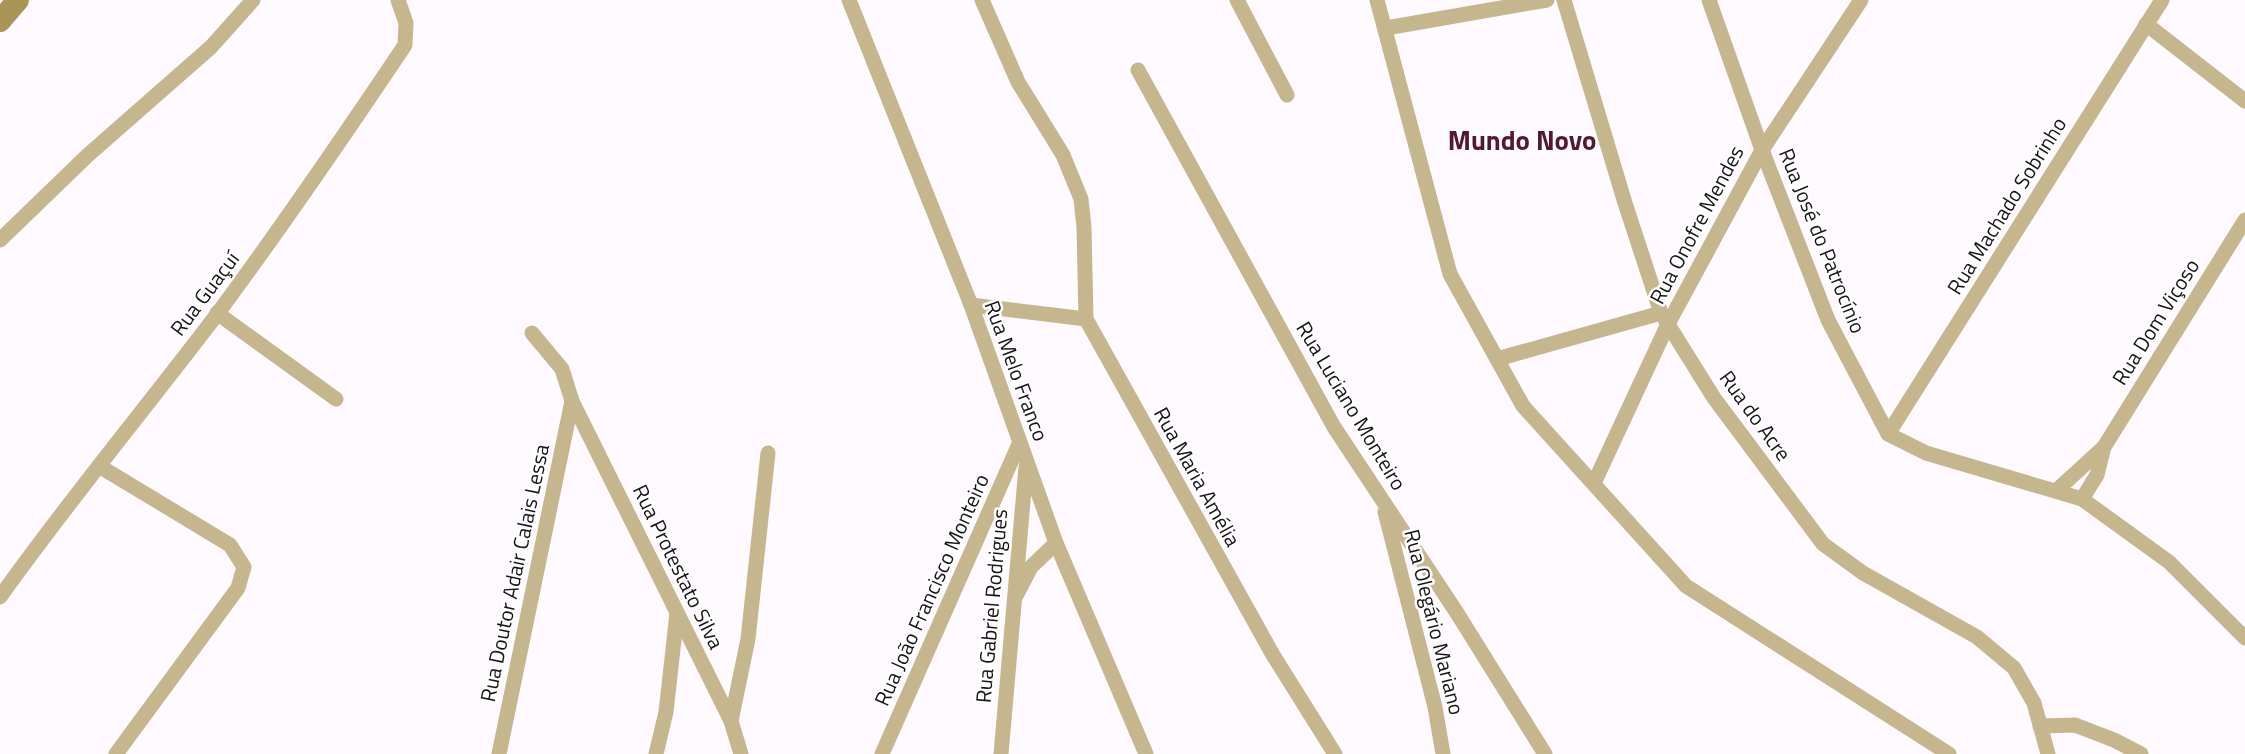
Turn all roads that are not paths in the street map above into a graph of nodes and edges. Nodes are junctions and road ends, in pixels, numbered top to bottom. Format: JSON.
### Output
{"nodes":[{"id":1,"x":18,"y":0,"type":"edge"},
{"id":2,"x":253,"y":0,"type":"edge"},
{"id":3,"x":398,"y":0,"type":"edge"},
{"id":4,"x":849,"y":0,"type":"edge"},
{"id":5,"x":982,"y":0,"type":"edge"},
{"id":6,"x":1237,"y":0,"type":"edge"},
{"id":7,"x":1377,"y":0,"type":"edge"},
{"id":8,"x":1547,"y":0,"type":"edge"},
{"id":9,"x":1564,"y":0,"type":"edge"},
{"id":10,"x":1709,"y":0,"type":"edge"},
{"id":11,"x":1861,"y":0,"type":"edge"},
{"id":12,"x":2162,"y":0,"type":"edge"},
{"id":13,"x":0,"y":21,"type":"edge"},
{"id":14,"x":2146,"y":24,"type":"junction"},
{"id":15,"x":1386,"y":28,"type":"junction"},
{"id":16,"x":1138,"y":69,"type":"dead end"},
{"id":17,"x":1287,"y":95,"type":"dead end"},
{"id":18,"x":2245,"y":101,"type":"edge"},
{"id":19,"x":1762,"y":150,"type":"junction"},
{"id":20,"x":2245,"y":220,"type":"edge"},
{"id":21,"x":0,"y":240,"type":"edge"},
{"id":22,"x":971,"y":305,"type":"junction"},
{"id":23,"x":217,"y":313,"type":"junction"},
{"id":24,"x":1664,"y":318,"type":"junction"},
{"id":25,"x":1086,"y":319,"type":"junction"},
{"id":26,"x":532,"y":333,"type":"dead end"},
{"id":27,"x":1497,"y":358,"type":"junction"},
{"id":28,"x":336,"y":399,"type":"dead end"},
{"id":29,"x":572,"y":401,"type":"junction"},
{"id":30,"x":1888,"y":434,"type":"junction"},
{"id":31,"x":1020,"y":444,"type":"junction"},
{"id":32,"x":2104,"y":447,"type":"junction"},
{"id":33,"x":768,"y":453,"type":"dead end"},
{"id":34,"x":1026,"y":462,"type":"junction"},
{"id":35,"x":99,"y":466,"type":"junction"},
{"id":36,"x":1594,"y":483,"type":"junction"},
{"id":37,"x":2057,"y":490,"type":"junction"},
{"id":38,"x":2082,"y":499,"type":"junction"},
{"id":39,"x":1382,"y":500,"type":"junction"},
{"id":40,"x":1056,"y":543,"type":"junction"},
{"id":41,"x":0,"y":597,"type":"edge"},
{"id":42,"x":1012,"y":602,"type":"junction"},
{"id":43,"x":677,"y":613,"type":"junction"},
{"id":44,"x":2245,"y":638,"type":"edge"},
{"id":45,"x":731,"y":721,"type":"junction"},
{"id":46,"x":2040,"y":726,"type":"junction"},
{"id":47,"x":116,"y":754,"type":"edge"},
{"id":48,"x":499,"y":754,"type":"edge"},
{"id":49,"x":656,"y":754,"type":"edge"},
{"id":50,"x":741,"y":754,"type":"edge"},
{"id":51,"x":882,"y":754,"type":"edge"},
{"id":52,"x":1001,"y":754,"type":"edge"},
{"id":53,"x":1146,"y":754,"type":"edge"},
{"id":54,"x":1335,"y":754,"type":"edge"},
{"id":55,"x":1443,"y":754,"type":"edge"},
{"id":56,"x":1545,"y":754,"type":"edge"},
{"id":57,"x":1949,"y":754,"type":"edge"},
{"id":58,"x":2048,"y":754,"type":"edge"},
{"id":59,"x":2141,"y":754,"type":"edge"}],
"edges":[{"from":1,"to":13,"type":"main road"},
{"from":2,"to":21,"type":"street"},
{"from":3,"to":23,"type":"street","name":"Rua Guaçuí"},
{"from":4,"to":22,"type":"street","name":"Rua Melo Franco"},
{"from":5,"to":25,"type":"street"},
{"from":6,"to":17,"type":"street"},
{"from":7,"to":15,"type":"street"},
{"from":8,"to":15,"type":"street"},
{"from":9,"to":24,"type":"street","name":"Rua do Acre"},
{"from":10,"to":19,"type":"street","name":"Rua José do Patrocínio"},
{"from":11,"to":19,"type":"street","name":"Rua Onofre Mendes"},
{"from":12,"to":14,"type":"street","name":"Rua Machado Sobrinho"},
{"from":14,"to":18,"type":"street"},
{"from":14,"to":30,"type":"street","name":"Rua Machado Sobrinho"},
{"from":15,"to":27,"type":"street"},
{"from":16,"to":39,"type":"street","name":"Rua Luciano Monteiro"},
{"from":19,"to":24,"type":"street","name":"Rua Onofre Mendes"},
{"from":19,"to":30,"type":"street","name":"Rua José do Patrocínio"},
{"from":20,"to":32,"type":"street","name":"Rua Dom Viçoso"},
{"from":22,"to":25,"type":"street"},
{"from":22,"to":31,"type":"street","name":"Rua Melo Franco"},
{"from":23,"to":28,"type":"street"},
{"from":23,"to":35,"type":"street","name":"Rua Guaçuí"},
{"from":24,"to":27,"type":"street"},
{"from":24,"to":36,"type":"street","name":"Rua Onofre Mendes"},
{"from":24,"to":46,"type":"street","name":"Rua do Acre"},
{"from":25,"to":54,"type":"street","name":"Rua Maria Amélia"},
{"from":26,"to":29,"type":"street","name":"Rua Protestato Silva"},
{"from":27,"to":36,"type":"street"},
{"from":29,"to":43,"type":"street","name":"Rua Protestato Silva"},
{"from":29,"to":48,"type":"street","name":"Rua Doutor Adair Calais Lessa"},
{"from":30,"to":37,"type":"street"},
{"from":31,"to":34,"type":"street","name":"Rua Melo Franco"},
{"from":31,"to":51,"type":"street","name":"Rua João Francisco Monteiro"},
{"from":32,"to":37,"type":"street","name":"Rua Dom Viçoso"},
{"from":32,"to":38,"type":"street","name":"Rua Dom Viçoso"},
{"from":33,"to":45,"type":"street"},
{"from":34,"to":40,"type":"street","name":"Rua Melo Franco"},
{"from":34,"to":42,"type":"street","name":"Rua Gabriel Rodrigues"},
{"from":35,"to":41,"type":"street","name":"Rua Guaçuí"},
{"from":35,"to":47,"type":"street"},
{"from":36,"to":57,"type":"street"},
{"from":37,"to":38,"type":"street"},
{"from":38,"to":44,"type":"street"},
{"from":39,"to":55,"type":"street","name":"Rua Olegário Mariano"},
{"from":39,"to":56,"type":"street","name":"Rua Luciano Monteiro"},
{"from":40,"to":42,"type":"street"},
{"from":40,"to":53,"type":"street","name":"Rua Melo Franco"},
{"from":42,"to":52,"type":"street","name":"Rua Gabriel Rodrigues"},
{"from":43,"to":45,"type":"street","name":"Rua Protestato Silva"},
{"from":43,"to":49,"type":"street"},
{"from":45,"to":50,"type":"street","name":"Rua Protestato Silva"},
{"from":46,"to":58,"type":"street","name":"Rua do Acre"},
{"from":46,"to":59,"type":"street"}]}
